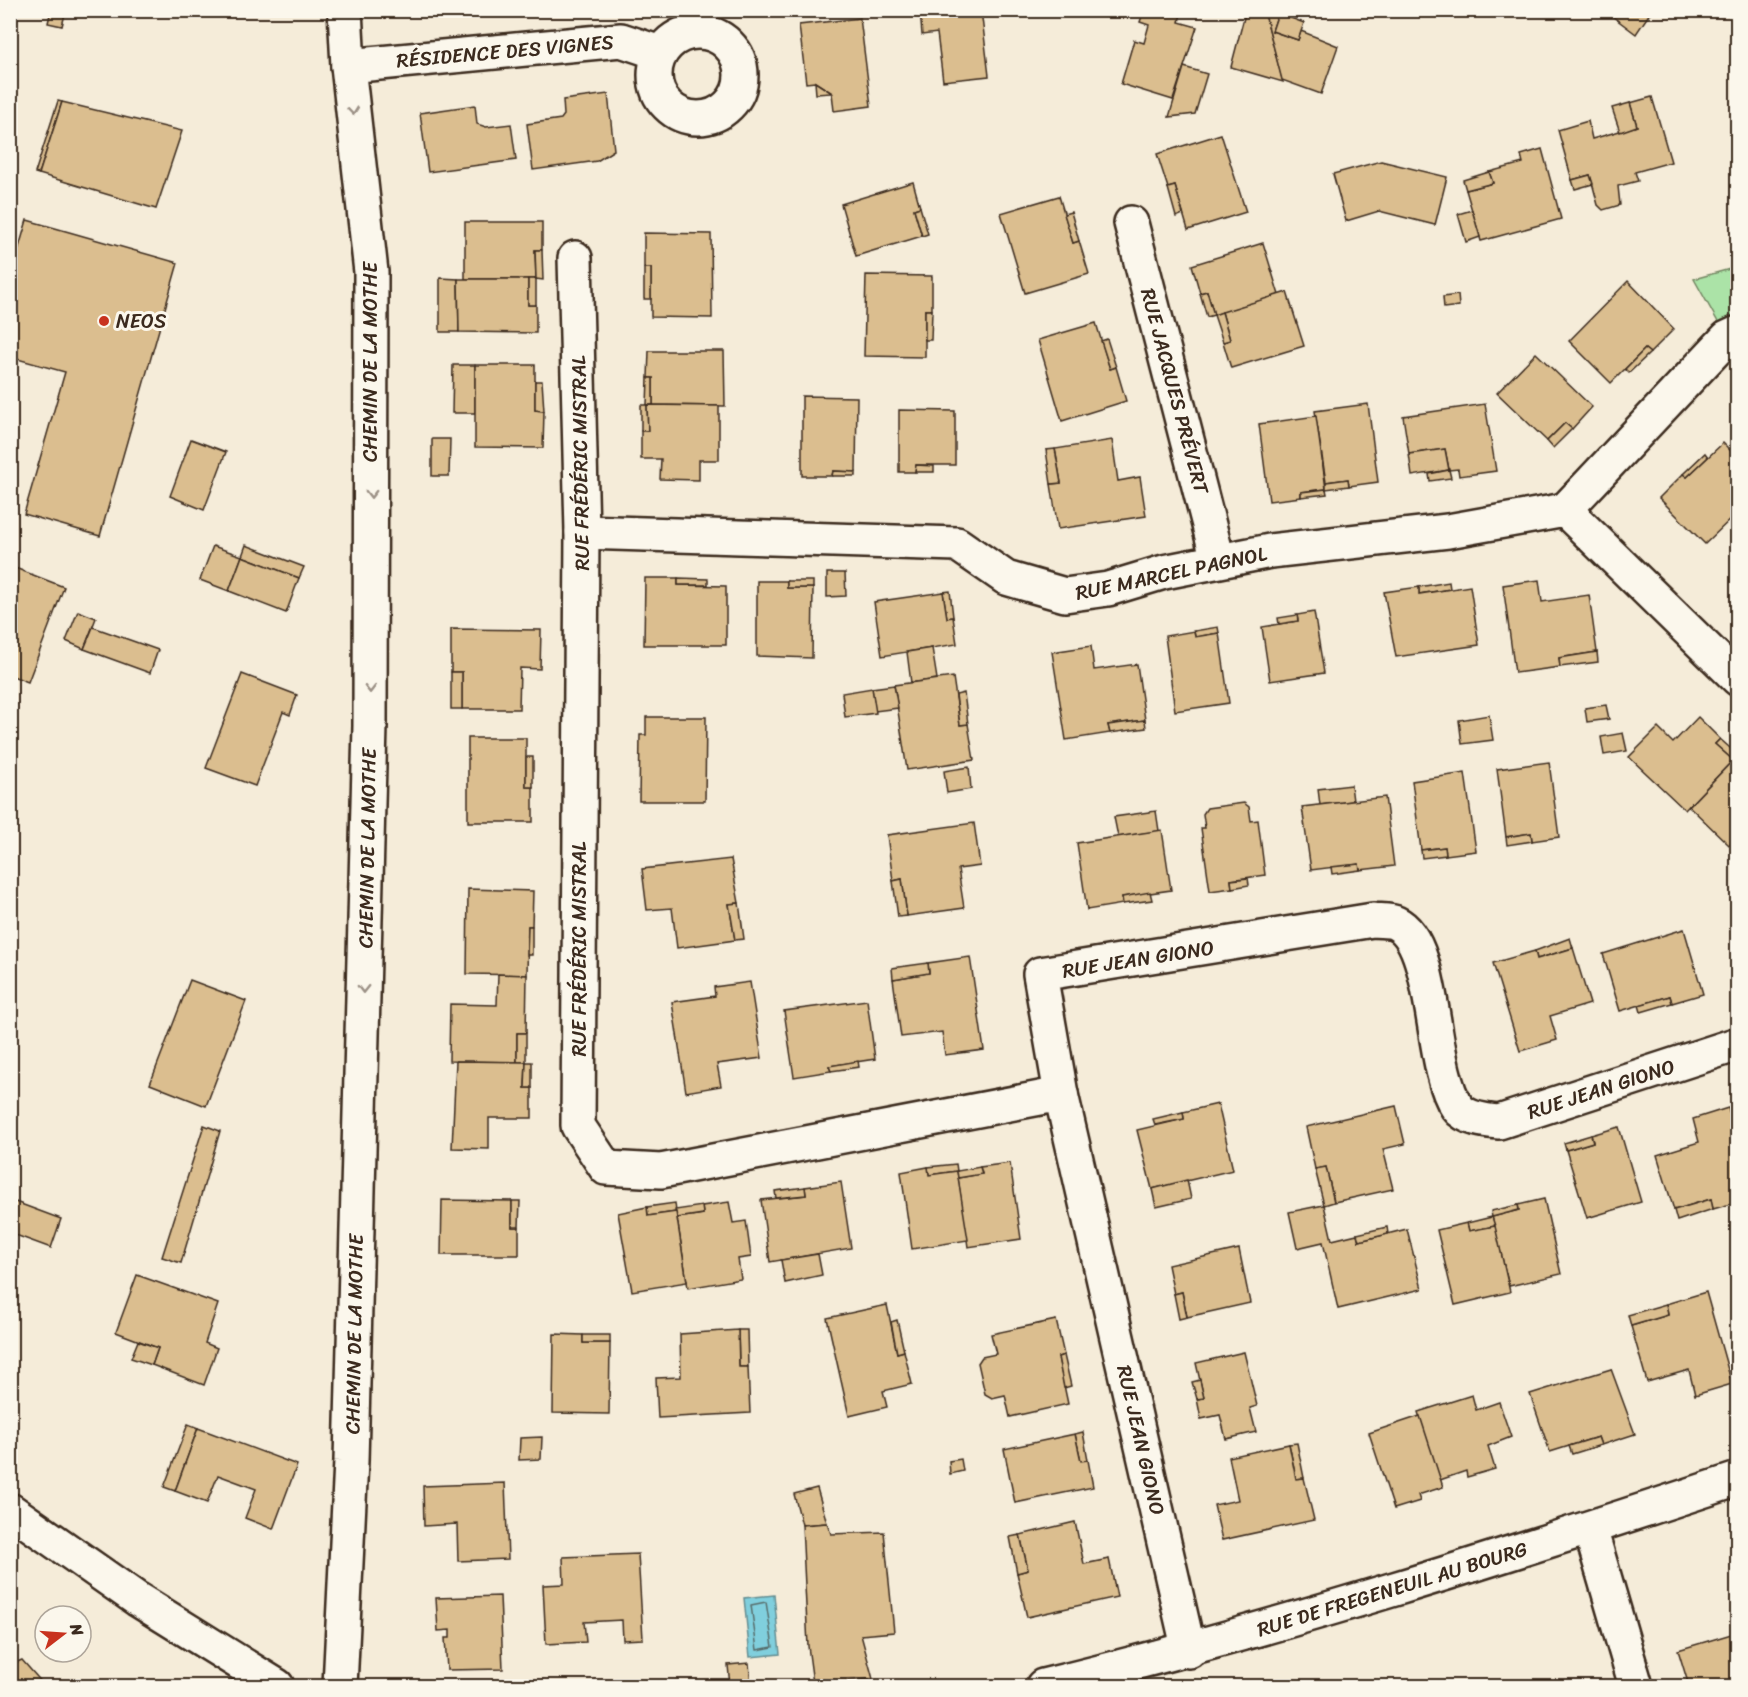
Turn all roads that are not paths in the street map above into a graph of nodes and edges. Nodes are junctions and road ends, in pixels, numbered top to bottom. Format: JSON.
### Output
{"nodes":[{"id":1,"x":345,"y":10,"type":"edge"},
{"id":2,"x":660,"y":53,"type":"dead end"},
{"id":3,"x":348,"y":66,"type":"junction"},
{"id":4,"x":1131,"y":223,"type":"dead end"},
{"id":5,"x":575,"y":258,"type":"dead end"},
{"id":6,"x":1737,"y":333,"type":"edge"},
{"id":7,"x":1565,"y":510,"type":"junction"},
{"id":8,"x":582,"y":532,"type":"junction"},
{"id":9,"x":1218,"y":560,"type":"junction"},
{"id":10,"x":1737,"y":679,"type":"edge"},
{"id":11,"x":1737,"y":1044,"type":"edge"},
{"id":12,"x":1062,"y":1094,"type":"junction"},
{"id":13,"x":1737,"y":1479,"type":"edge"},
{"id":14,"x":18,"y":1521,"type":"edge"},
{"id":15,"x":1590,"y":1528,"type":"junction"},
{"id":16,"x":1189,"y":1651,"type":"junction"},
{"id":17,"x":259,"y":1681,"type":"edge"},
{"id":18,"x":340,"y":1686,"type":"edge"},
{"id":19,"x":1043,"y":1686,"type":"edge"},
{"id":20,"x":1636,"y":1686,"type":"edge"}],
"edges":[{"from":1,"to":3,"type":"street","name":"CHEMIN DE LA MOTHE"},
{"from":2,"to":3,"type":"street","name":"RÉSIDENCE DES VIGNES"},
{"from":3,"to":18,"type":"street","name":"CHEMIN DE LA MOTHE","one_way":true},
{"from":4,"to":9,"type":"street","name":"RUE JACQUES PRÉVERT"},
{"from":5,"to":8,"type":"street","name":"RUE FRÉDÉRIC MISTRAL"},
{"from":6,"to":7,"type":"street"},
{"from":7,"to":9,"type":"street","name":"RUE MARCEL PAGNOL"},
{"from":7,"to":10,"type":"street"},
{"from":8,"to":9,"type":"street","name":"RUE MARCEL PAGNOL"},
{"from":8,"to":12,"type":"street","name":"RUE FRÉDÉRIC MISTRAL"},
{"from":11,"to":12,"type":"street","name":"RUE JEAN GIONO"},
{"from":12,"to":16,"type":"street","name":"RUE JEAN GIONO"},
{"from":13,"to":15,"type":"street","name":"RUE DE FREGENEUIL AU BOURG"},
{"from":14,"to":17,"type":"street"},
{"from":15,"to":16,"type":"street","name":"RUE DE FREGENEUIL AU BOURG"},
{"from":15,"to":20,"type":"street"},
{"from":16,"to":19,"type":"street","name":"RUE DE FREGENEUIL AU BOURG"}]}
